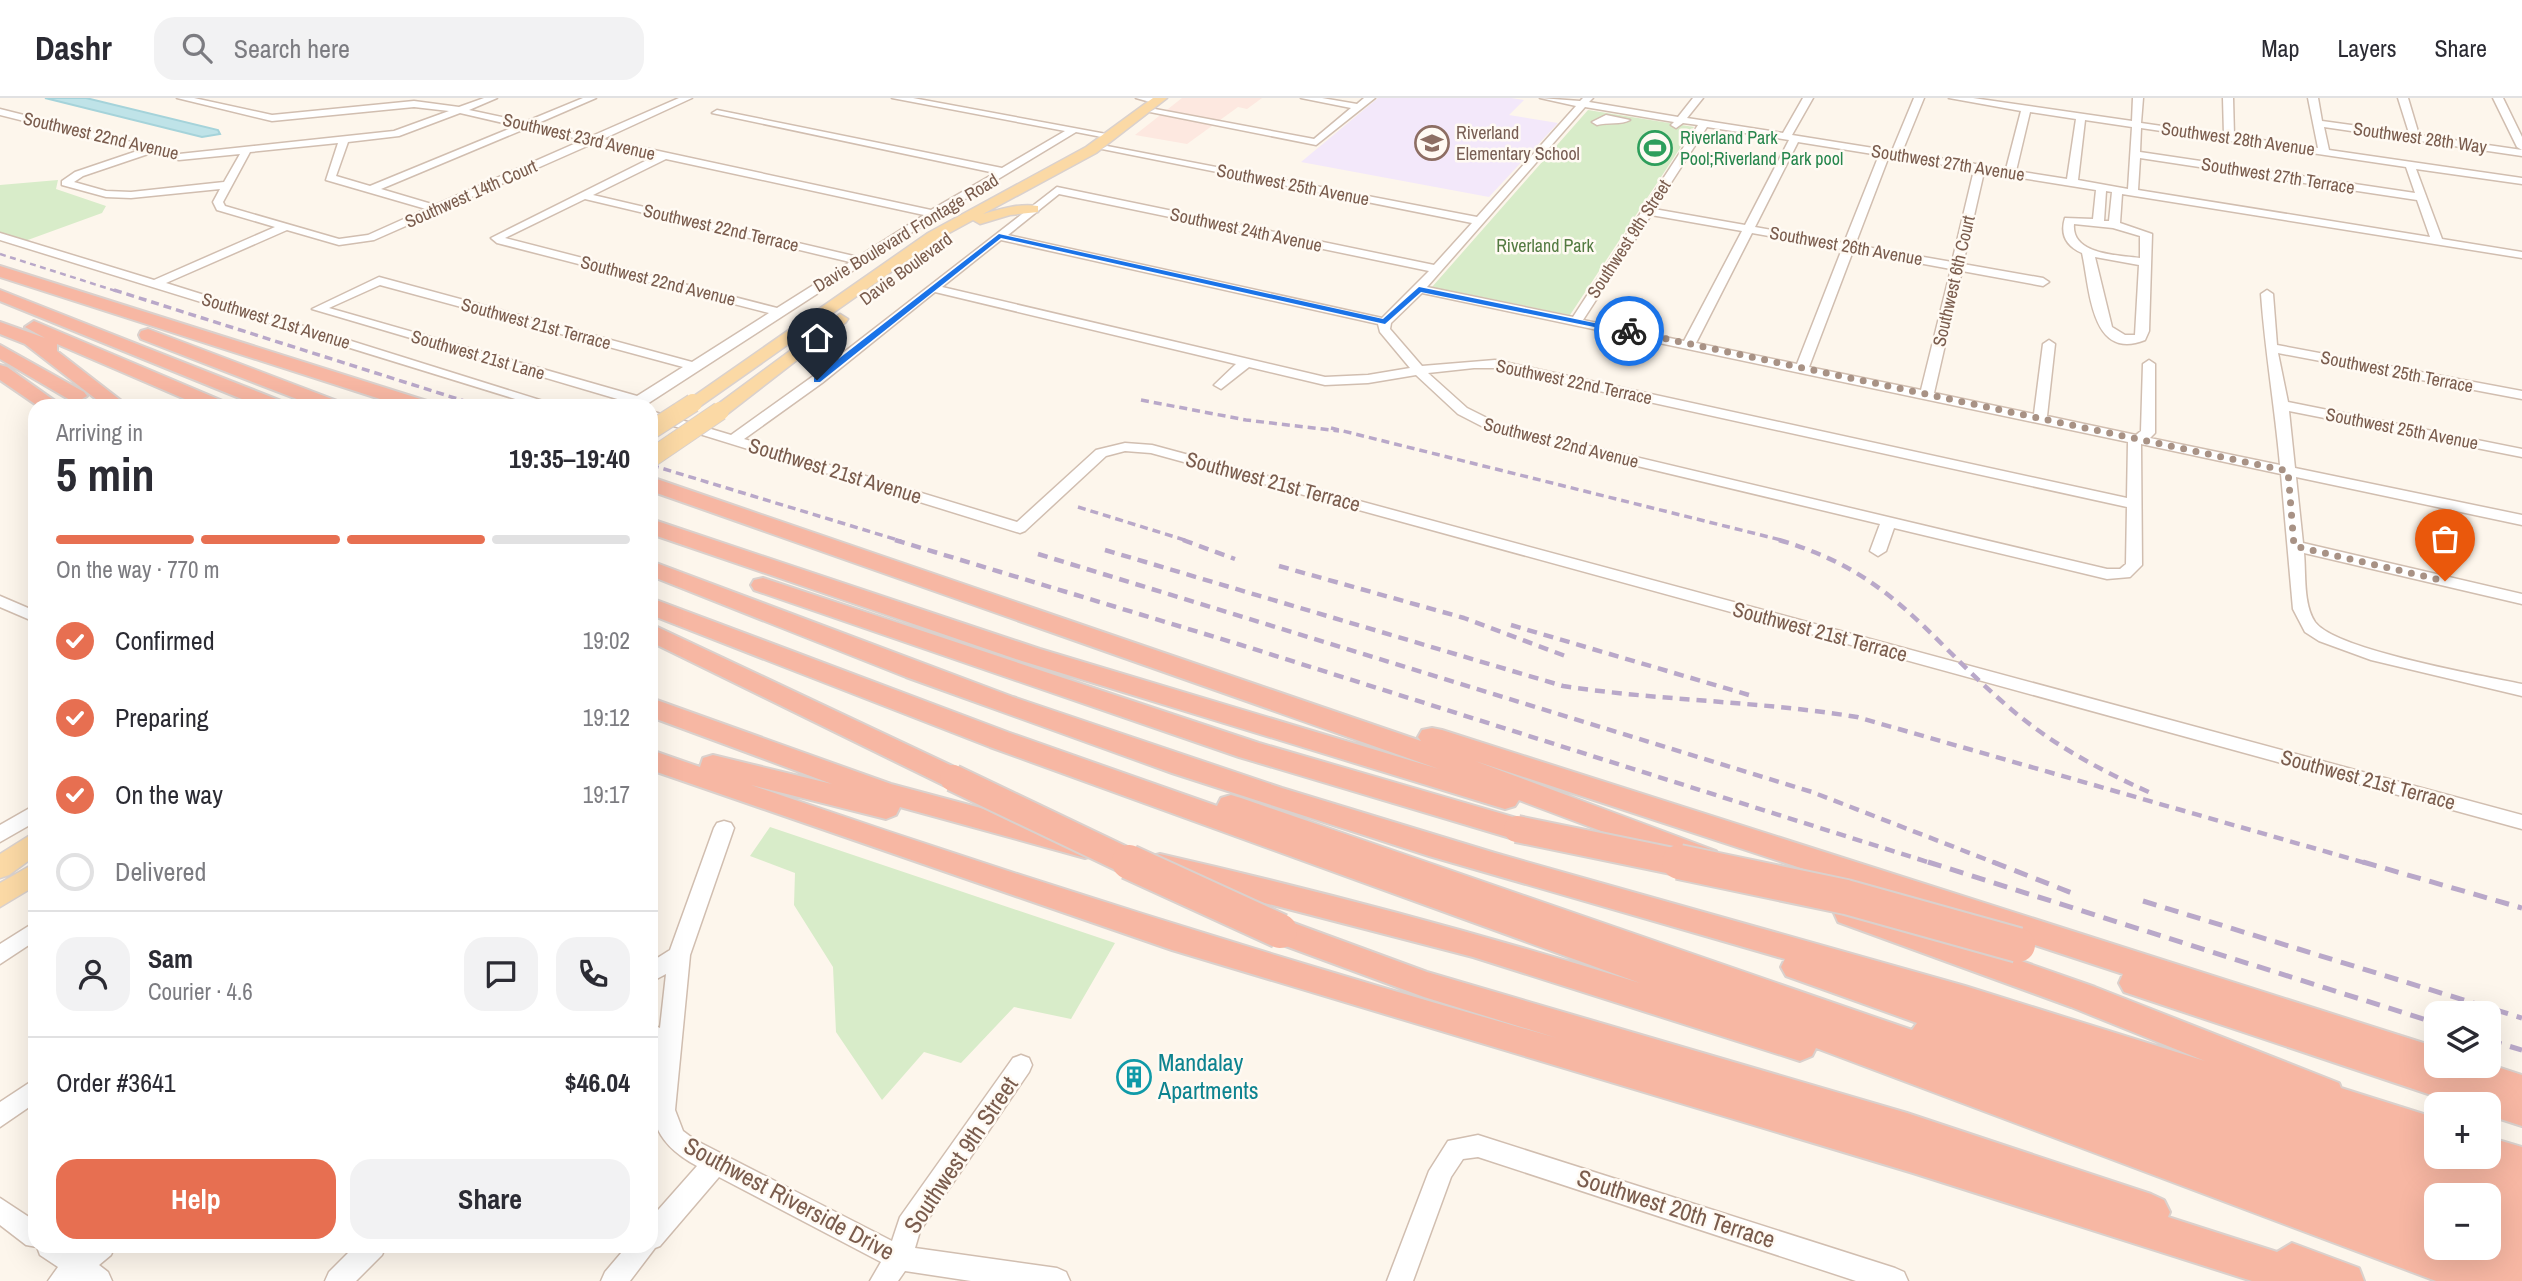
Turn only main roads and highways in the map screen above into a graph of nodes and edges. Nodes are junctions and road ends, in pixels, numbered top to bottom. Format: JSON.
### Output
{"nodes":[{"id":1,"x":1172,"y":98,"type":"edge"},
{"id":2,"x":1158,"y":104,"type":"edge"},
{"id":3,"x":1110,"y":140,"type":"junction"},
{"id":4,"x":1033,"y":209,"type":"road end"},
{"id":5,"x":967,"y":225,"type":"junction"},
{"id":6,"x":0,"y":271,"type":"edge"},
{"id":7,"x":0,"y":288,"type":"edge"},
{"id":8,"x":0,"y":295,"type":"edge"},
{"id":9,"x":0,"y":302,"type":"edge"},
{"id":10,"x":121,"y":310,"type":"junction"},
{"id":11,"x":0,"y":314,"type":"edge"},
{"id":12,"x":0,"y":328,"type":"edge"},
{"id":13,"x":28,"y":338,"type":"junction"},
{"id":14,"x":0,"y":351,"type":"edge"},
{"id":15,"x":0,"y":371,"type":"edge"},
{"id":16,"x":41,"y":399,"type":"edge"},
{"id":17,"x":79,"y":399,"type":"edge"},
{"id":18,"x":109,"y":399,"type":"edge"},
{"id":19,"x":172,"y":399,"type":"edge"},
{"id":20,"x":201,"y":399,"type":"edge"},
{"id":21,"x":242,"y":399,"type":"edge"},
{"id":22,"x":260,"y":399,"type":"edge"},
{"id":23,"x":315,"y":399,"type":"edge"},
{"id":24,"x":339,"y":399,"type":"edge"},
{"id":25,"x":401,"y":399,"type":"edge"},
{"id":26,"x":658,"y":426,"type":"edge"},
{"id":27,"x":658,"y":452,"type":"edge"},
{"id":28,"x":658,"y":486,"type":"edge"},
{"id":29,"x":658,"y":528,"type":"edge"},
{"id":30,"x":658,"y":546,"type":"edge"},
{"id":31,"x":658,"y":560,"type":"edge"},
{"id":32,"x":658,"y":571,"type":"edge"},
{"id":33,"x":658,"y":592,"type":"edge"},
{"id":34,"x":1003,"y":605,"type":"junction"},
{"id":35,"x":658,"y":609,"type":"edge"},
{"id":36,"x":658,"y":635,"type":"edge"},
{"id":37,"x":658,"y":709,"type":"edge"},
{"id":38,"x":658,"y":749,"type":"edge"},
{"id":39,"x":658,"y":763,"type":"edge"},
{"id":40,"x":1060,"y":841,"type":"junction"},
{"id":41,"x":1422,"y":843,"type":"junction"},
{"id":42,"x":28,"y":847,"type":"edge"},
{"id":43,"x":1691,"y":855,"type":"junction"},
{"id":44,"x":0,"y":868,"type":"edge"},
{"id":45,"x":28,"y":878,"type":"edge"},
{"id":46,"x":0,"y":897,"type":"edge"},
{"id":47,"x":1576,"y":924,"type":"junction"},
{"id":48,"x":2424,"y":1058,"type":"edge"},
{"id":49,"x":2485,"y":1078,"type":"edge"},
{"id":50,"x":2522,"y":1090,"type":"edge"},
{"id":51,"x":2522,"y":1110,"type":"edge"},
{"id":52,"x":2374,"y":1113,"type":"junction"},
{"id":53,"x":2035,"y":1116,"type":"junction"},
{"id":54,"x":2424,"y":1131,"type":"edge"},
{"id":55,"x":2424,"y":1151,"type":"edge"},
{"id":56,"x":2501,"y":1157,"type":"edge"},
{"id":57,"x":2522,"y":1164,"type":"edge"},
{"id":58,"x":2475,"y":1169,"type":"edge"},
{"id":59,"x":2424,"y":1184,"type":"edge"},
{"id":60,"x":2522,"y":1186,"type":"edge"},
{"id":61,"x":2424,"y":1205,"type":"edge"},
{"id":62,"x":2501,"y":1211,"type":"edge"},
{"id":63,"x":2522,"y":1218,"type":"edge"},
{"id":64,"x":2424,"y":1230,"type":"edge"},
{"id":65,"x":2501,"y":1233,"type":"edge"},
{"id":66,"x":2522,"y":1240,"type":"edge"},
{"id":67,"x":2501,"y":1258,"type":"edge"},
{"id":68,"x":2522,"y":1266,"type":"edge"},
{"id":69,"x":2309,"y":1281,"type":"edge"},
{"id":70,"x":2345,"y":1281,"type":"edge"},
{"id":71,"x":2487,"y":1281,"type":"edge"}],
"edges":[{"from":1,"to":2,"type":"main road","name":"Davie Boulevard"},
{"from":2,"to":3,"type":"main road","name":"Davie Boulevard"},
{"from":2,"to":3,"type":"main road","name":"Davie Boulevard"},
{"from":3,"to":5,"type":"main road","name":"Davie Boulevard"},
{"from":3,"to":26,"type":"main road","name":"Davie Boulevard","bridge":true},
{"from":4,"to":5,"type":"main road"},
{"from":5,"to":27,"type":"main road","name":"Davie Boulevard","bridge":true},
{"from":6,"to":10,"type":"highway"},
{"from":7,"to":23,"type":"highway"},
{"from":8,"to":22,"type":"highway"},
{"from":9,"to":21,"type":"highway"},
{"from":10,"to":24,"type":"highway"},
{"from":10,"to":25,"type":"highway"},
{"from":11,"to":20,"type":"highway"},
{"from":12,"to":13,"type":"highway"},
{"from":13,"to":18,"type":"highway"},
{"from":13,"to":19,"type":"highway"},
{"from":14,"to":17,"type":"highway"},
{"from":15,"to":16,"type":"highway"},
{"from":28,"to":34,"type":"highway"},
{"from":29,"to":43,"type":"highway"},
{"from":30,"to":51,"type":"highway","bridge":true},
{"from":31,"to":52,"type":"highway"},
{"from":32,"to":41,"type":"highway"},
{"from":33,"to":47,"type":"highway"},
{"from":34,"to":43,"type":"highway"},
{"from":34,"to":48,"type":"highway"},
{"from":35,"to":53,"type":"highway"},
{"from":36,"to":70,"type":"highway","bridge":true},
{"from":37,"to":40,"type":"highway"},
{"from":38,"to":40,"type":"highway"},
{"from":39,"to":69,"type":"highway"},
{"from":40,"to":53,"type":"highway"},
{"from":41,"to":55,"type":"highway"},
{"from":41,"to":59,"type":"highway"},
{"from":42,"to":44,"type":"main road"},
{"from":43,"to":52,"type":"highway"},
{"from":45,"to":46,"type":"main road"},
{"from":47,"to":61,"type":"highway"},
{"from":47,"to":64,"type":"highway"},
{"from":49,"to":50,"type":"highway"},
{"from":52,"to":54,"type":"highway"},
{"from":53,"to":71,"type":"highway"},
{"from":56,"to":57,"type":"highway"},
{"from":58,"to":60,"type":"highway"},
{"from":62,"to":63,"type":"highway"},
{"from":65,"to":66,"type":"highway"},
{"from":67,"to":68,"type":"highway"}]}
